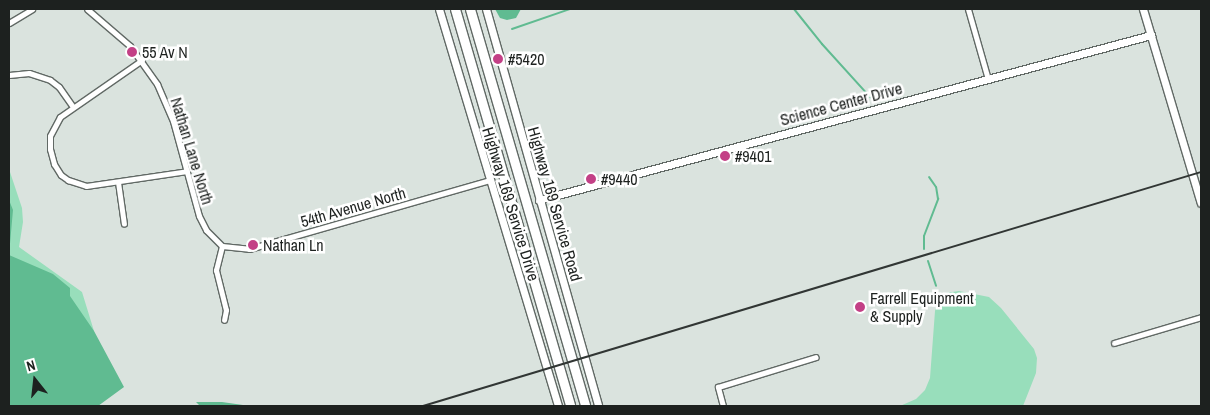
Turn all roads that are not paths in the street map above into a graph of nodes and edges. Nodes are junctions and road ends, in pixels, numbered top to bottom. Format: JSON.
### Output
{"nodes":[{"id":1,"x":32,"y":9,"type":"edge"},
{"id":2,"x":87,"y":9,"type":"edge"},
{"id":3,"x":440,"y":9,"type":"edge"},
{"id":4,"x":455,"y":9,"type":"edge"},
{"id":5,"x":470,"y":9,"type":"edge"},
{"id":6,"x":486,"y":9,"type":"edge"},
{"id":7,"x":968,"y":9,"type":"edge"},
{"id":8,"x":1143,"y":9,"type":"edge"},
{"id":9,"x":9,"y":23,"type":"edge"},
{"id":10,"x":1151,"y":35,"type":"junction"},
{"id":11,"x":142,"y":60,"type":"junction"},
{"id":12,"x":9,"y":76,"type":"edge"},
{"id":13,"x":988,"y":79,"type":"junction"},
{"id":14,"x":73,"y":107,"type":"junction"},
{"id":15,"x":186,"y":171,"type":"junction"},
{"id":16,"x":490,"y":180,"type":"junction"},
{"id":17,"x":118,"y":182,"type":"junction"},
{"id":18,"x":539,"y":200,"type":"junction"},
{"id":19,"x":1201,"y":203,"type":"edge"},
{"id":20,"x":124,"y":224,"type":"dead end"},
{"id":21,"x":222,"y":246,"type":"junction"},
{"id":22,"x":1201,"y":317,"type":"edge"},
{"id":23,"x":224,"y":320,"type":"dead end"},
{"id":24,"x":1114,"y":343,"type":"dead end"},
{"id":25,"x":816,"y":357,"type":"dead end"},
{"id":26,"x":558,"y":406,"type":"edge"},
{"id":27,"x":570,"y":406,"type":"edge"},
{"id":28,"x":585,"y":406,"type":"edge"},
{"id":29,"x":598,"y":406,"type":"edge"},
{"id":30,"x":723,"y":406,"type":"edge"}],
"edges":[{"from":1,"to":9,"type":"street"},
{"from":2,"to":11,"type":"street","name":"Nathan Lane North"},
{"from":3,"to":16,"type":"street","name":"Highway 169 Service Drive"},
{"from":4,"to":27,"type":"highway"},
{"from":5,"to":28,"type":"highway"},
{"from":6,"to":18,"type":"street","name":"Highway 169 Service Road"},
{"from":7,"to":13,"type":"street"},
{"from":8,"to":10,"type":"street"},
{"from":10,"to":13,"type":"street","name":"Science Center Drive"},
{"from":10,"to":19,"type":"street"},
{"from":11,"to":14,"type":"street"},
{"from":11,"to":15,"type":"street","name":"Nathan Lane North"},
{"from":12,"to":14,"type":"street"},
{"from":13,"to":18,"type":"street","name":"Science Center Drive"},
{"from":14,"to":17,"type":"street"},
{"from":15,"to":17,"type":"street"},
{"from":15,"to":21,"type":"street","name":"Nathan Lane North"},
{"from":16,"to":21,"type":"street","name":"54th Avenue North"},
{"from":16,"to":26,"type":"street","name":"Highway 169 Service Drive"},
{"from":17,"to":20,"type":"street"},
{"from":18,"to":29,"type":"street","name":"Highway 169 Service Road"},
{"from":21,"to":23,"type":"street"},
{"from":22,"to":24,"type":"street"},
{"from":25,"to":30,"type":"street"}]}
